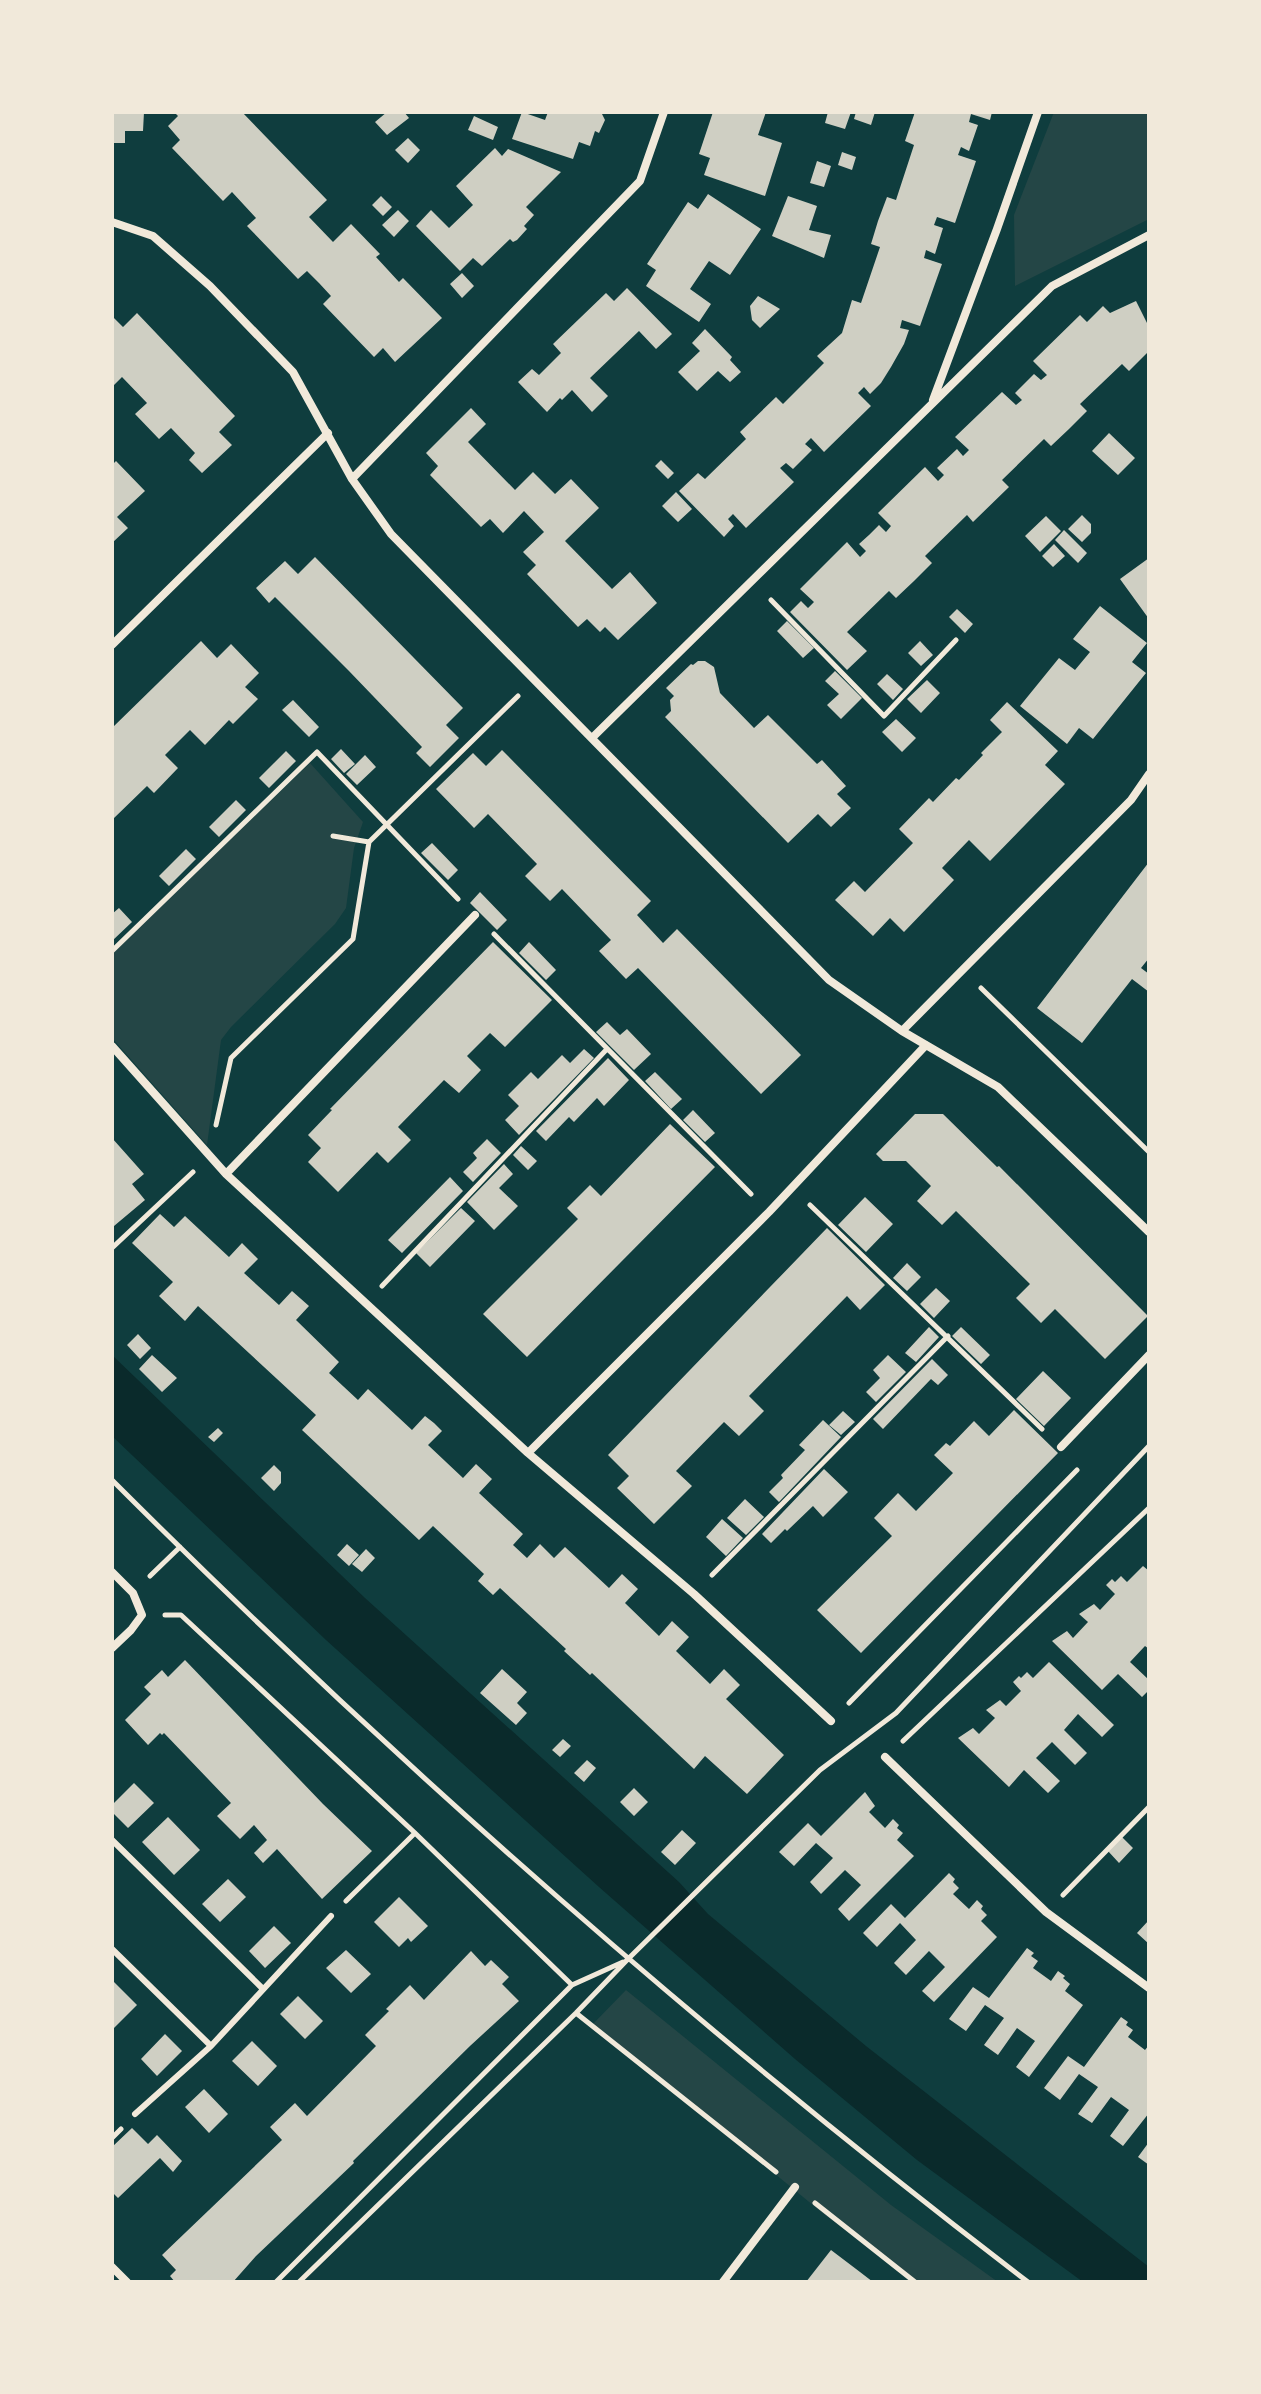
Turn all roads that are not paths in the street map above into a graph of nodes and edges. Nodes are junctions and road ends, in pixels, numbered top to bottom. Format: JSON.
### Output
{"nodes":[{"id":1,"x":664,"y":112,"type":"edge"},
{"id":2,"x":1038,"y":112,"type":"edge"},
{"id":3,"x":112,"y":222,"type":"edge"},
{"id":4,"x":1149,"y":235,"type":"edge"},
{"id":5,"x":931,"y":404,"type":"junction"},
{"id":6,"x":328,"y":433,"type":"junction"},
{"id":7,"x":352,"y":479,"type":"junction"},
{"id":8,"x":112,"y":645,"type":"edge"},
{"id":9,"x":593,"y":737,"type":"junction"},
{"id":10,"x":1149,"y":774,"type":"edge"},
{"id":11,"x":475,"y":915,"type":"dead end"},
{"id":12,"x":902,"y":1031,"type":"junction"},
{"id":13,"x":926,"y":1045,"type":"junction"},
{"id":14,"x":112,"y":1046,"type":"edge"},
{"id":15,"x":226,"y":1174,"type":"junction"},
{"id":16,"x":1149,"y":1232,"type":"edge"},
{"id":17,"x":1149,"y":1355,"type":"edge"},
{"id":18,"x":1061,"y":1447,"type":"road end"},
{"id":19,"x":528,"y":1453,"type":"junction"},
{"id":20,"x":112,"y":1572,"type":"edge"},
{"id":21,"x":112,"y":1648,"type":"edge"},
{"id":22,"x":831,"y":1721,"type":"road end"},
{"id":23,"x":885,"y":1757,"type":"road end"},
{"id":24,"x":112,"y":1840,"type":"edge"},
{"id":25,"x":331,"y":1916,"type":"road end"},
{"id":26,"x":112,"y":1949,"type":"edge"},
{"id":27,"x":262,"y":1988,"type":"junction"},
{"id":28,"x":1149,"y":1988,"type":"edge"},
{"id":29,"x":211,"y":2046,"type":"junction"},
{"id":30,"x":135,"y":2114,"type":"dead end"},
{"id":31,"x":795,"y":2187,"type":"road end"},
{"id":32,"x":112,"y":2267,"type":"edge"},
{"id":33,"x":127,"y":2282,"type":"edge"},
{"id":34,"x":723,"y":2282,"type":"edge"}],
"edges":[{"from":1,"to":7,"type":"street"},
{"from":2,"to":5,"type":"street"},
{"from":3,"to":6,"type":"street"},
{"from":4,"to":5,"type":"street"},
{"from":5,"to":9,"type":"street"},
{"from":6,"to":7,"type":"street"},
{"from":6,"to":8,"type":"street"},
{"from":7,"to":9,"type":"street"},
{"from":9,"to":12,"type":"street"},
{"from":10,"to":12,"type":"street"},
{"from":11,"to":15,"type":"street"},
{"from":12,"to":13,"type":"street"},
{"from":13,"to":16,"type":"street"},
{"from":13,"to":19,"type":"street"},
{"from":14,"to":15,"type":"street"},
{"from":15,"to":19,"type":"street"},
{"from":17,"to":18,"type":"street"},
{"from":19,"to":22,"type":"street"},
{"from":20,"to":21,"type":"street"},
{"from":23,"to":28,"type":"street"},
{"from":24,"to":27,"type":"lane"},
{"from":25,"to":27,"type":"lane"},
{"from":26,"to":29,"type":"lane"},
{"from":27,"to":29,"type":"lane"},
{"from":29,"to":30,"type":"lane"},
{"from":31,"to":34,"type":"street"},
{"from":32,"to":33,"type":"street"}]}
